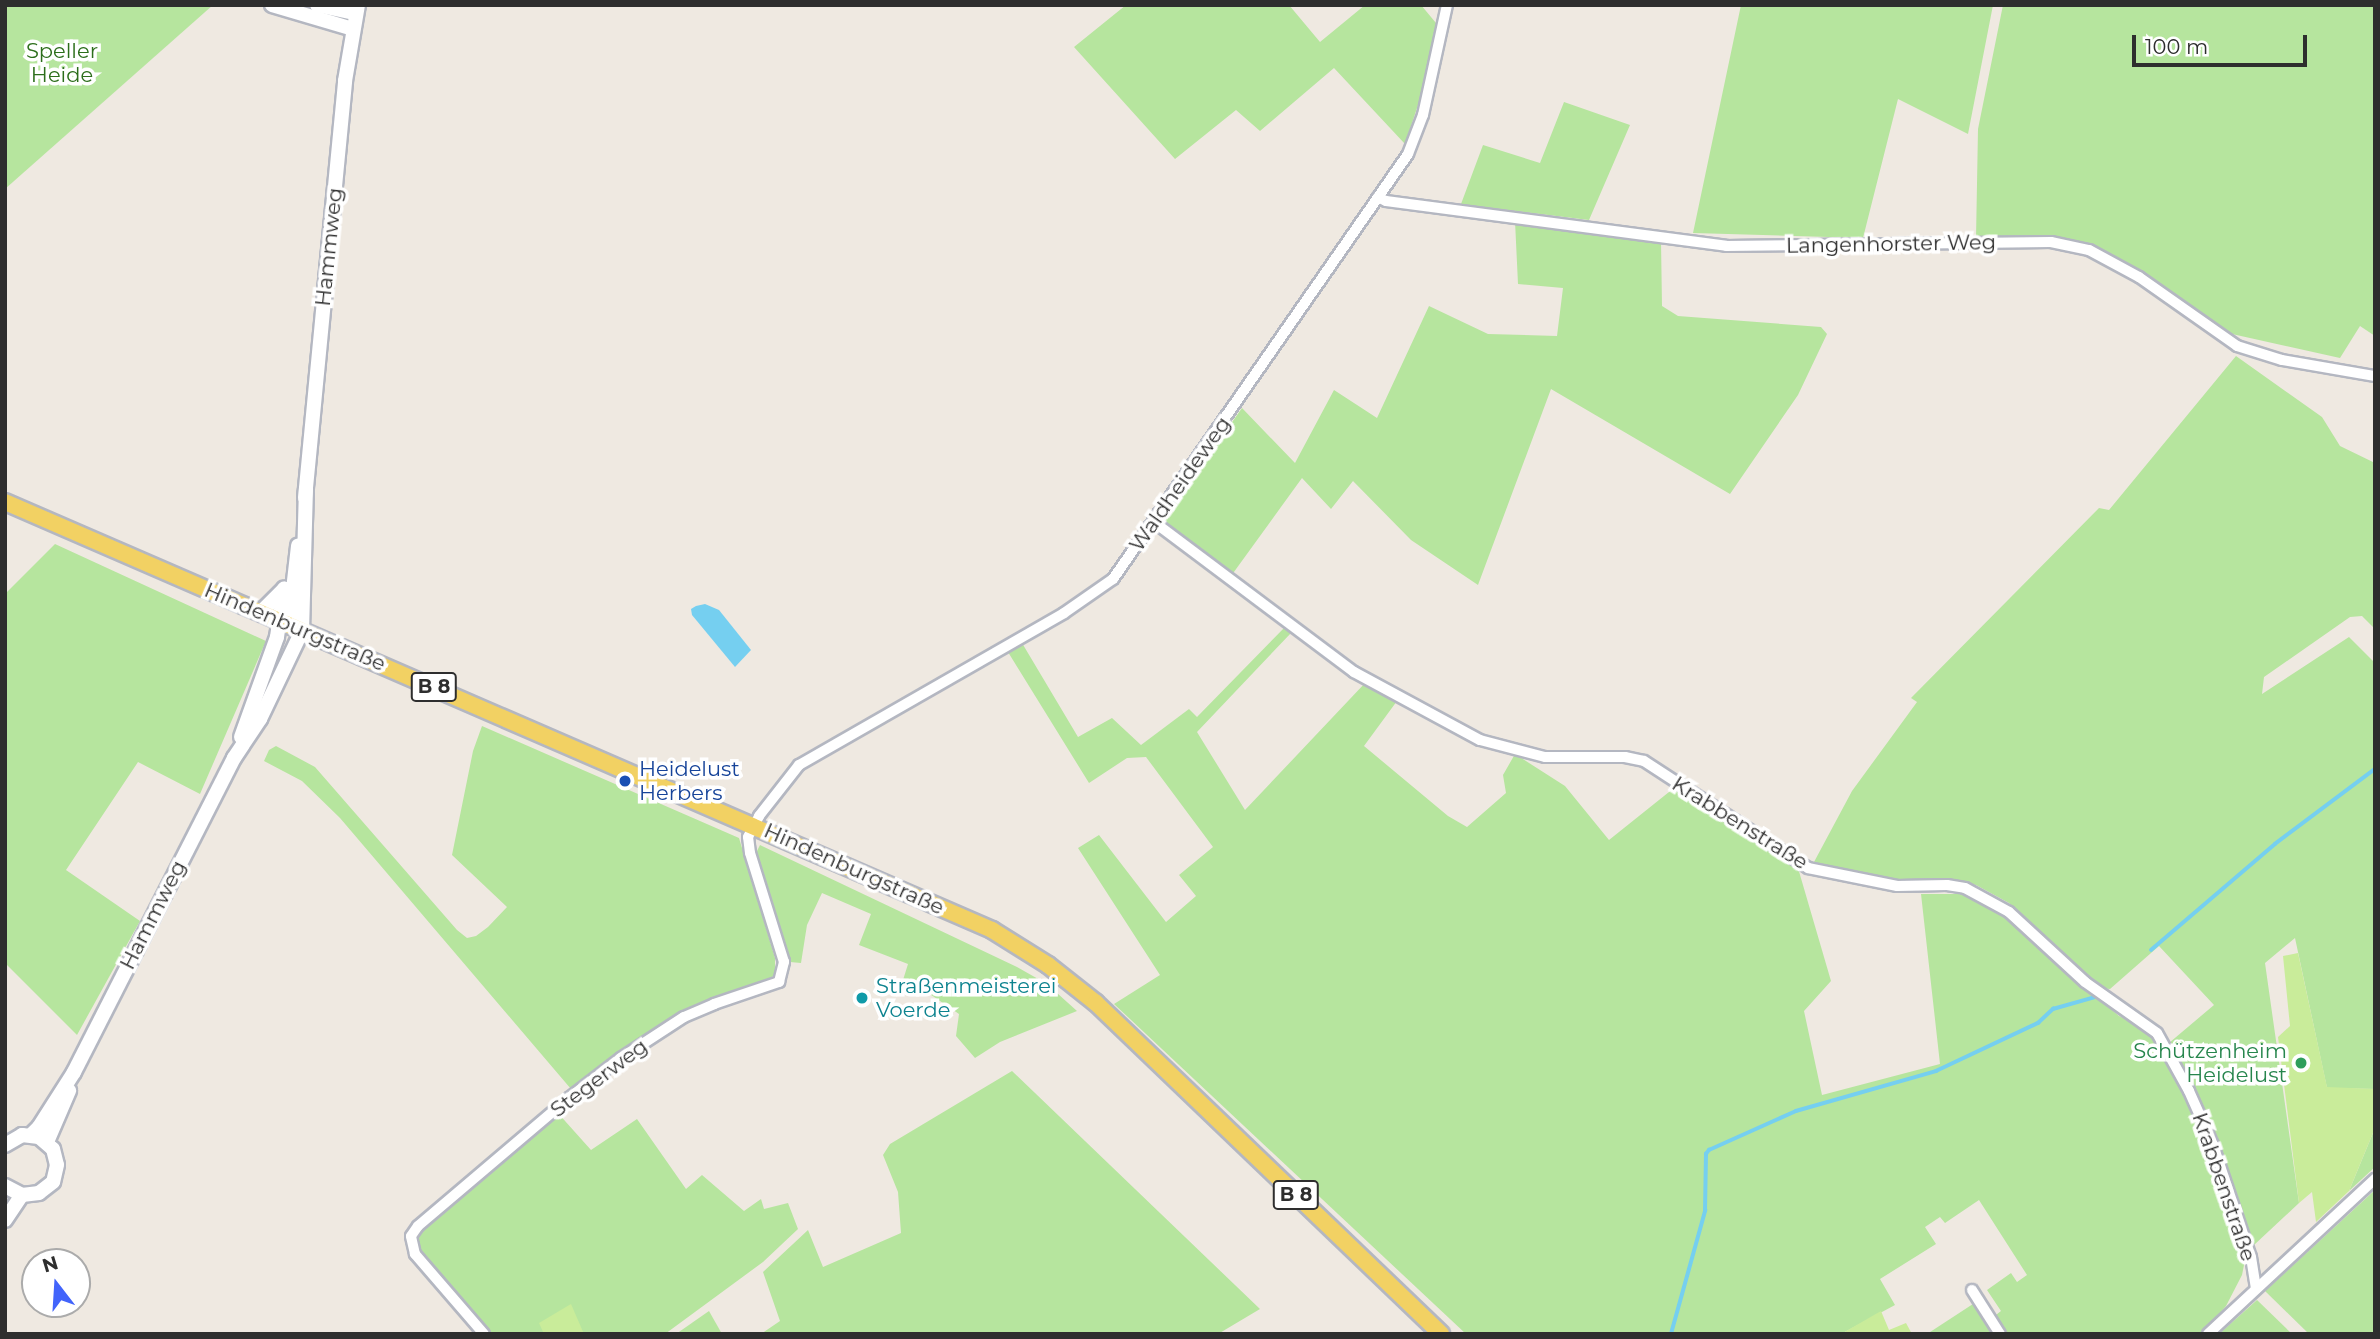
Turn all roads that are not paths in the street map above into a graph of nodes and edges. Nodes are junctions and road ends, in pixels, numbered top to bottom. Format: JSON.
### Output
{"nodes":[{"id":1,"x":272,"y":5,"type":"edge"},
{"id":2,"x":317,"y":5,"type":"edge"},
{"id":3,"x":1447,"y":5,"type":"edge"},
{"id":4,"x":357,"y":9,"type":"edge"},
{"id":5,"x":353,"y":29,"type":"junction"},
{"id":6,"x":1378,"y":197,"type":"junction"},
{"id":7,"x":2375,"y":376,"type":"edge"},
{"id":8,"x":306,"y":489,"type":"junction"},
{"id":9,"x":5,"y":502,"type":"edge"},
{"id":10,"x":1154,"y":522,"type":"junction"},
{"id":11,"x":284,"y":589,"type":"junction"},
{"id":12,"x":261,"y":612,"type":"junction"},
{"id":13,"x":291,"y":625,"type":"junction"},
{"id":14,"x":234,"y":756,"type":"junction"},
{"id":15,"x":754,"y":824,"type":"junction"},
{"id":16,"x":74,"y":1072,"type":"junction"},
{"id":17,"x":31,"y":1135,"type":"junction"},
{"id":18,"x":47,"y":1142,"type":"junction"},
{"id":19,"x":5,"y":1145,"type":"edge"},
{"id":20,"x":2375,"y":1179,"type":"edge"},
{"id":21,"x":5,"y":1187,"type":"edge"},
{"id":22,"x":22,"y":1195,"type":"junction"},
{"id":23,"x":5,"y":1220,"type":"edge"},
{"id":24,"x":2256,"y":1289,"type":"junction"},
{"id":25,"x":1972,"y":1290,"type":"dead end"},
{"id":26,"x":484,"y":1334,"type":"edge"},
{"id":27,"x":1441,"y":1334,"type":"edge"},
{"id":28,"x":2000,"y":1334,"type":"edge"},
{"id":29,"x":2208,"y":1334,"type":"edge"}],
"edges":[{"from":1,"to":5,"type":"main road"},
{"from":2,"to":4,"type":"main road"},
{"from":3,"to":6,"type":"street","name":"Waldheideweg"},
{"from":4,"to":5,"type":"main road","name":"Hammweg"},
{"from":5,"to":8,"type":"main road","name":"Hammweg"},
{"from":6,"to":7,"type":"street","name":"Langenhorster Weg"},
{"from":6,"to":10,"type":"street","name":"Waldheideweg"},
{"from":8,"to":11,"type":"main road","name":"Hammweg"},
{"from":8,"to":13,"type":"main road","name":"Hammweg"},
{"from":9,"to":12,"type":"main road","name":"Hindenburgstraße","number":"B 8"},
{"from":10,"to":15,"type":"street","name":"Waldheideweg"},
{"from":10,"to":24,"type":"street","name":"Krabbenstraße"},
{"from":11,"to":12,"type":"main road"},
{"from":11,"to":13,"type":"main road","name":"Hammweg"},
{"from":12,"to":13,"type":"main road","name":"Hindenburgstraße","number":"B 8"},
{"from":13,"to":14,"type":"main road","name":"Hammweg"},
{"from":13,"to":14,"type":"main road","name":"Hammweg"},
{"from":13,"to":15,"type":"main road","name":"Hindenburgstraße","number":"B 8"},
{"from":14,"to":16,"type":"main road","name":"Hammweg"},
{"from":15,"to":26,"type":"street","name":"Stegerweg"},
{"from":15,"to":27,"type":"main road","name":"Hindenburgstraße","number":"B 8"},
{"from":16,"to":17,"type":"main road","name":"Hammweg"},
{"from":16,"to":18,"type":"main road","name":"Hammweg"},
{"from":17,"to":18,"type":"main road"},
{"from":17,"to":19,"type":"main road"},
{"from":18,"to":22,"type":"main road"},
{"from":20,"to":24,"type":"street"},
{"from":21,"to":22,"type":"main road"},
{"from":22,"to":23,"type":"main road"},
{"from":24,"to":29,"type":"street"},
{"from":25,"to":28,"type":"street"}]}
